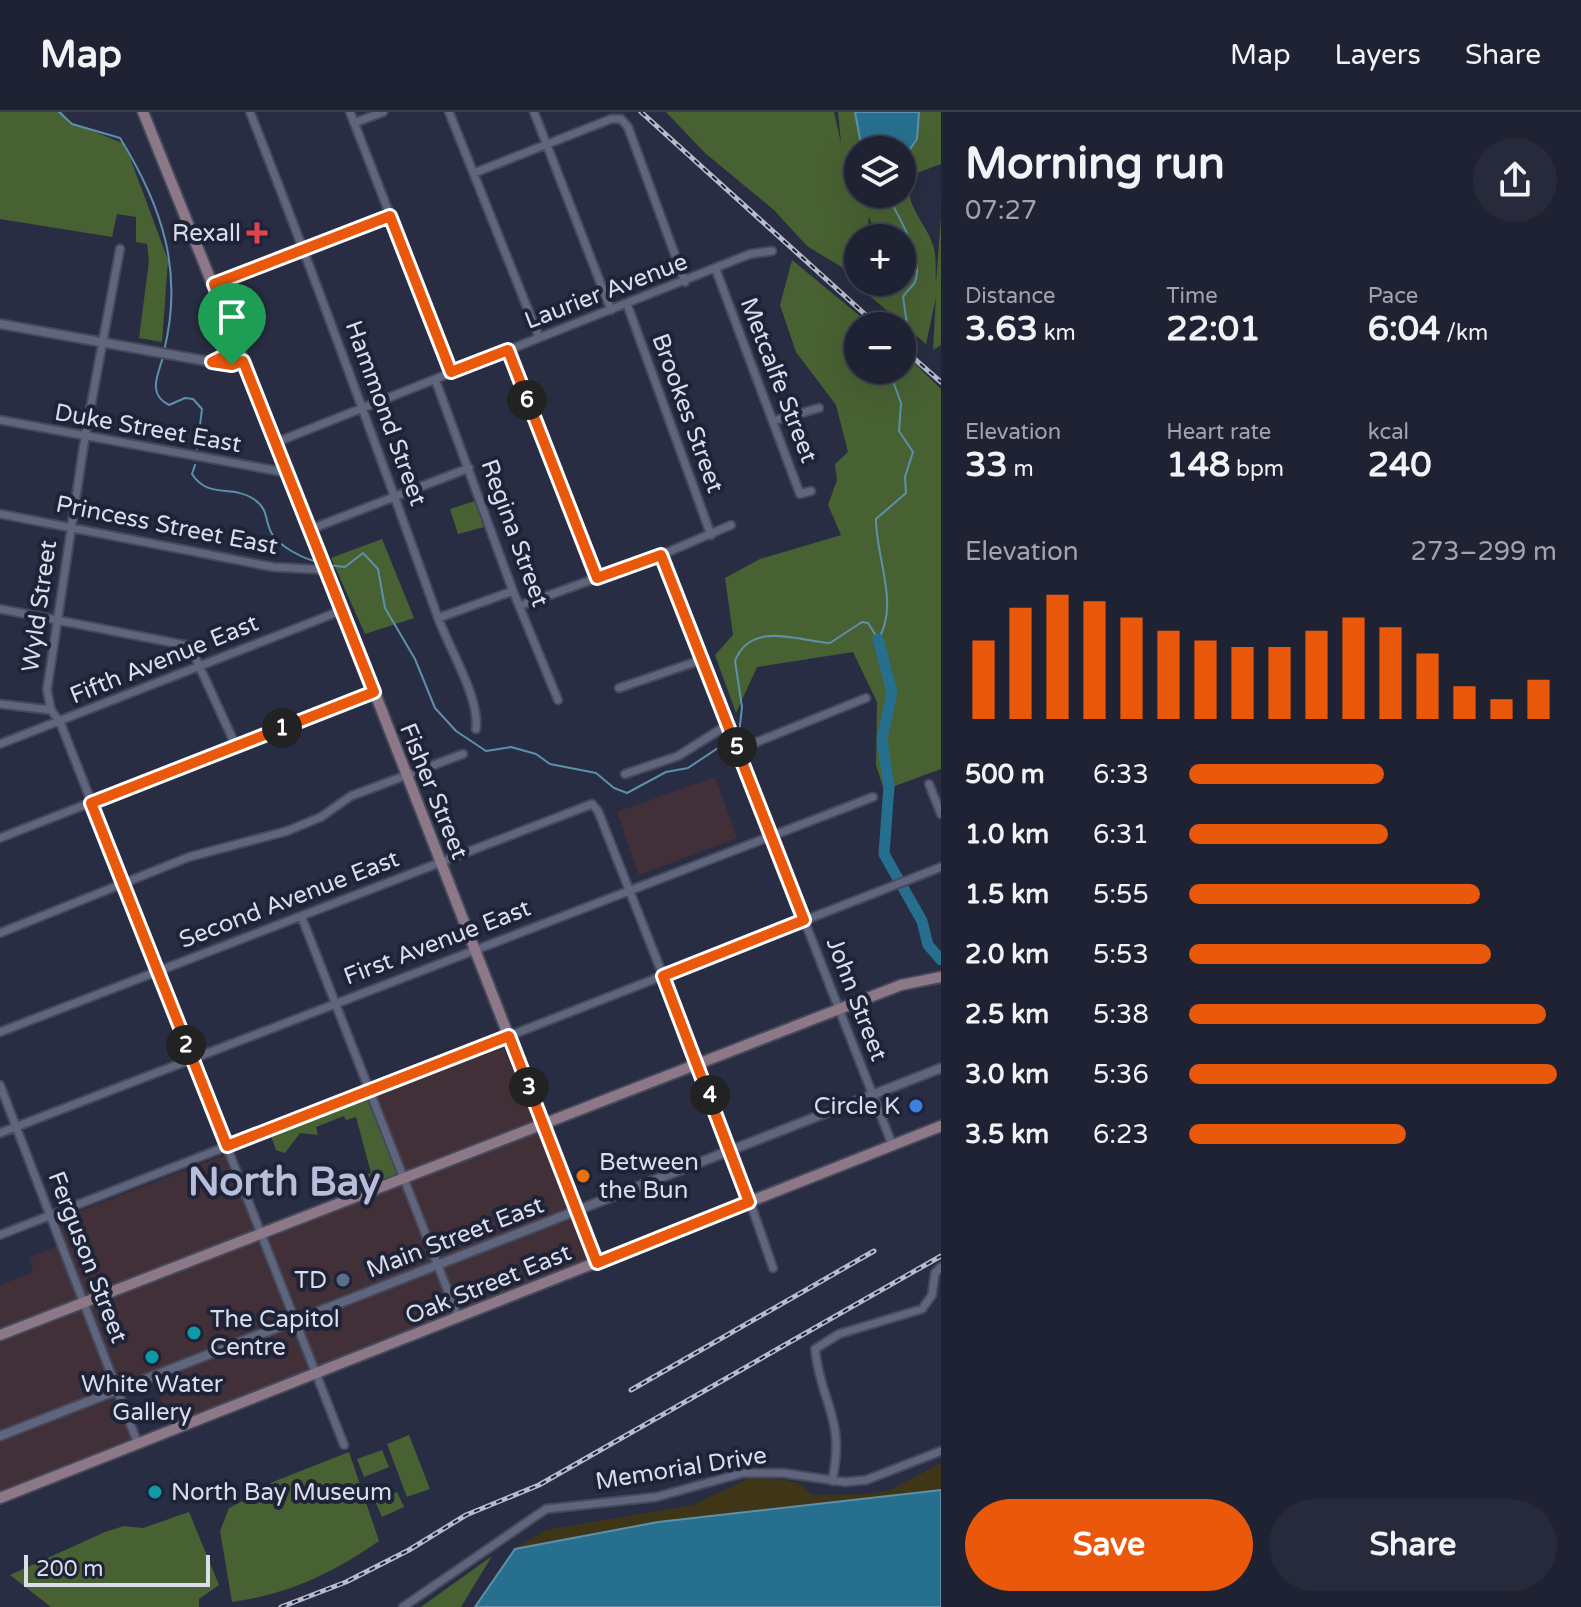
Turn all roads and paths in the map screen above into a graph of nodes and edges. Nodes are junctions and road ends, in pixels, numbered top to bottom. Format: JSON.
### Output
{"nodes":[{"id":1,"x":143,"y":112,"type":"edge"},
{"id":2,"x":250,"y":112,"type":"edge"},
{"id":3,"x":350,"y":112,"type":"edge"},
{"id":4,"x":383,"y":112,"type":"edge"},
{"id":5,"x":449,"y":112,"type":"edge"},
{"id":6,"x":534,"y":112,"type":"edge"},
{"id":7,"x":354,"y":123,"type":"junction"},
{"id":8,"x":548,"y":145,"type":"junction"},
{"id":9,"x":474,"y":173,"type":"junction"},
{"id":10,"x":390,"y":216,"type":"junction"},
{"id":11,"x":120,"y":249,"type":"dead end"},
{"id":12,"x":304,"y":249,"type":"junction"},
{"id":13,"x":772,"y":251,"type":"dead end"},
{"id":14,"x":716,"y":270,"type":"junction"},
{"id":15,"x":685,"y":282,"type":"junction"},
{"id":16,"x":214,"y":284,"type":"junction"},
{"id":17,"x":627,"y":304,"type":"junction"},
{"id":18,"x":611,"y":310,"type":"junction"},
{"id":19,"x":0,"y":324,"type":"edge"},
{"id":20,"x":233,"y":334,"type":"junction"},
{"id":21,"x":539,"y":337,"type":"junction"},
{"id":22,"x":105,"y":342,"type":"junction"},
{"id":23,"x":508,"y":350,"type":"junction"},
{"id":24,"x":243,"y":361,"type":"junction"},
{"id":25,"x":212,"y":362,"type":"junction"},
{"id":26,"x":451,"y":372,"type":"junction"},
{"id":27,"x":435,"y":379,"type":"junction"},
{"id":28,"x":364,"y":408,"type":"junction"},
{"id":29,"x":819,"y":408,"type":"dead end"},
{"id":30,"x":0,"y":420,"type":"edge"},
{"id":31,"x":773,"y":421,"type":"junction"},
{"id":32,"x":85,"y":437,"type":"junction"},
{"id":33,"x":277,"y":442,"type":"junction"},
{"id":34,"x":469,"y":468,"type":"junction"},
{"id":35,"x":289,"y":474,"type":"junction"},
{"id":36,"x":811,"y":491,"type":"dead end"},
{"id":37,"x":397,"y":495,"type":"junction"},
{"id":38,"x":0,"y":514,"type":"edge"},
{"id":39,"x":731,"y":525,"type":"dead end"},
{"id":40,"x":71,"y":527,"type":"junction"},
{"id":41,"x":311,"y":529,"type":"junction"},
{"id":42,"x":711,"y":535,"type":"junction"},
{"id":43,"x":661,"y":555,"type":"junction"},
{"id":44,"x":325,"y":564,"type":"junction"},
{"id":45,"x":597,"y":578,"type":"junction"},
{"id":46,"x":513,"y":591,"type":"junction"},
{"id":47,"x":519,"y":606,"type":"junction"},
{"id":48,"x":0,"y":609,"type":"edge"},
{"id":49,"x":343,"y":610,"type":"junction"},
{"id":50,"x":438,"y":618,"type":"junction"},
{"id":51,"x":56,"y":619,"type":"junction"},
{"id":52,"x":701,"y":660,"type":"junction"},
{"id":53,"x":200,"y":664,"type":"junction"},
{"id":54,"x":619,"y":688,"type":"dead end"},
{"id":55,"x":374,"y":692,"type":"junction"},
{"id":56,"x":866,"y":698,"type":"dead end"},
{"id":57,"x":558,"y":700,"type":"dead end"},
{"id":58,"x":0,"y":704,"type":"edge"},
{"id":59,"x":51,"y":710,"type":"junction"},
{"id":60,"x":60,"y":722,"type":"junction"},
{"id":61,"x":476,"y":729,"type":"dead end"},
{"id":62,"x":730,"y":729,"type":"junction"},
{"id":63,"x":0,"y":744,"type":"edge"},
{"id":64,"x":236,"y":746,"type":"junction"},
{"id":65,"x":737,"y":749,"type":"junction"},
{"id":66,"x":463,"y":754,"type":"dead end"},
{"id":67,"x":625,"y":774,"type":"dead end"},
{"id":68,"x":407,"y":775,"type":"junction"},
{"id":69,"x":929,"y":784,"type":"dead end"},
{"id":70,"x":873,"y":797,"type":"dead end"},
{"id":71,"x":91,"y":803,"type":"junction"},
{"id":72,"x":941,"y":814,"type":"edge"},
{"id":73,"x":771,"y":835,"type":"junction"},
{"id":74,"x":0,"y":838,"type":"edge"},
{"id":75,"x":441,"y":862,"type":"junction"},
{"id":76,"x":941,"y":867,"type":"edge"},
{"id":77,"x":123,"y":884,"type":"junction"},
{"id":78,"x":629,"y":890,"type":"junction"},
{"id":79,"x":302,"y":918,"type":"junction"},
{"id":80,"x":804,"y":920,"type":"junction"},
{"id":81,"x":0,"y":933,"type":"edge"},
{"id":82,"x":475,"y":947,"type":"junction"},
{"id":83,"x":157,"y":971,"type":"junction"},
{"id":84,"x":663,"y":976,"type":"junction"},
{"id":85,"x":941,"y":977,"type":"edge"},
{"id":86,"x":335,"y":1003,"type":"junction"},
{"id":87,"x":839,"y":1009,"type":"junction"},
{"id":88,"x":0,"y":1032,"type":"edge"},
{"id":89,"x":509,"y":1036,"type":"junction"},
{"id":90,"x":191,"y":1058,"type":"junction"},
{"id":91,"x":697,"y":1063,"type":"junction"},
{"id":92,"x":941,"y":1068,"type":"edge"},
{"id":93,"x":0,"y":1085,"type":"edge"},
{"id":94,"x":369,"y":1090,"type":"junction"},
{"id":95,"x":873,"y":1095,"type":"junction"},
{"id":96,"x":543,"y":1124,"type":"junction"},
{"id":97,"x":941,"y":1126,"type":"edge"},
{"id":98,"x":16,"y":1127,"type":"junction"},
{"id":99,"x":0,"y":1133,"type":"edge"},
{"id":100,"x":892,"y":1144,"type":"junction"},
{"id":101,"x":227,"y":1146,"type":"junction"},
{"id":102,"x":732,"y":1150,"type":"junction"},
{"id":103,"x":402,"y":1178,"type":"junction"},
{"id":104,"x":749,"y":1202,"type":"junction"},
{"id":105,"x":577,"y":1210,"type":"junction"},
{"id":106,"x":51,"y":1215,"type":"junction"},
{"id":107,"x":261,"y":1234,"type":"junction"},
{"id":108,"x":0,"y":1235,"type":"edge"},
{"id":109,"x":597,"y":1263,"type":"junction"},
{"id":110,"x":438,"y":1265,"type":"junction"},
{"id":111,"x":941,"y":1267,"type":"edge"},
{"id":112,"x":773,"y":1268,"type":"dead end"},
{"id":113,"x":84,"y":1302,"type":"junction"},
{"id":114,"x":458,"y":1317,"type":"junction"},
{"id":115,"x":295,"y":1321,"type":"junction"},
{"id":116,"x":0,"y":1335,"type":"edge"},
{"id":117,"x":316,"y":1374,"type":"junction"},
{"id":118,"x":119,"y":1392,"type":"junction"},
{"id":119,"x":0,"y":1436,"type":"edge"},
{"id":120,"x":138,"y":1444,"type":"junction"},
{"id":121,"x":344,"y":1445,"type":"dead end"},
{"id":122,"x":941,"y":1451,"type":"edge"},
{"id":123,"x":832,"y":1481,"type":"junction"},
{"id":124,"x":0,"y":1498,"type":"edge"},
{"id":125,"x":403,"y":1607,"type":"edge"}],
"edges":[{"from":1,"to":16,"type":"main road","name":"Fisher Street"},
{"from":2,"to":12,"type":"street","name":"Hammond Street"},
{"from":3,"to":7,"type":"street"},
{"from":4,"to":7,"type":"street"},
{"from":5,"to":9,"type":"street"},
{"from":6,"to":8,"type":"street"},
{"from":7,"to":10,"type":"street"},
{"from":8,"to":9,"type":"street"},
{"from":8,"to":15,"type":"street"},
{"from":8,"to":18,"type":"street"},
{"from":9,"to":21,"type":"street"},
{"from":10,"to":12,"type":"street"},
{"from":10,"to":26,"type":"street"},
{"from":11,"to":22,"type":"street","name":"Wyld Street"},
{"from":12,"to":16,"type":"street"},
{"from":12,"to":28,"type":"street","name":"Hammond Street"},
{"from":13,"to":14,"type":"street","name":"Laurier Avenue"},
{"from":14,"to":15,"type":"street","name":"Laurier Avenue"},
{"from":14,"to":31,"type":"street","name":"Metcalfe Street"},
{"from":15,"to":17,"type":"street","name":"Laurier Avenue"},
{"from":16,"to":20,"type":"main road","name":"Fisher Street"},
{"from":17,"to":18,"type":"street","name":"Laurier Avenue"},
{"from":17,"to":42,"type":"street","name":"Brookes Street"},
{"from":18,"to":21,"type":"street","name":"Laurier Avenue"},
{"from":19,"to":22,"type":"street"},
{"from":20,"to":24,"type":"main road","name":"Fisher Street"},
{"from":20,"to":25,"type":"main road"},
{"from":21,"to":23,"type":"street","name":"Laurier Avenue"},
{"from":22,"to":25,"type":"street"},
{"from":22,"to":32,"type":"street","name":"Wyld Street"},
{"from":23,"to":26,"type":"street","name":"Laurier Avenue"},
{"from":23,"to":45,"type":"street"},
{"from":24,"to":25,"type":"street"},
{"from":24,"to":33,"type":"main road","name":"Fisher Street"},
{"from":26,"to":27,"type":"street","name":"Laurier Avenue"},
{"from":27,"to":28,"type":"street","name":"Laurier Avenue"},
{"from":27,"to":34,"type":"street","name":"Regina Street"},
{"from":28,"to":33,"type":"street","name":"Laurier Avenue"},
{"from":28,"to":37,"type":"street","name":"Hammond Street"},
{"from":29,"to":31,"type":"street"},
{"from":30,"to":32,"type":"street","name":"Duke Street East"},
{"from":31,"to":36,"type":"street","name":"Metcalfe Street"},
{"from":32,"to":35,"type":"street","name":"Duke Street East"},
{"from":32,"to":40,"type":"street","name":"Wyld Street"},
{"from":33,"to":35,"type":"main road","name":"Fisher Street"},
{"from":34,"to":37,"type":"street"},
{"from":34,"to":46,"type":"street","name":"Regina Street"},
{"from":35,"to":41,"type":"main road","name":"Fisher Street"},
{"from":37,"to":41,"type":"street"},
{"from":37,"to":50,"type":"street","name":"Hammond Street"},
{"from":38,"to":40,"type":"street","name":"Princess Street East"},
{"from":39,"to":42,"type":"street"},
{"from":40,"to":44,"type":"street","name":"Princess Street East"},
{"from":40,"to":51,"type":"street","name":"Wyld Street"},
{"from":41,"to":44,"type":"main road","name":"Fisher Street"},
{"from":42,"to":43,"type":"street"},
{"from":43,"to":45,"type":"street"},
{"from":43,"to":52,"type":"street","name":"John Street"},
{"from":44,"to":49,"type":"main road","name":"Fisher Street"},
{"from":45,"to":47,"type":"street"},
{"from":46,"to":47,"type":"street","name":"Regina Street"},
{"from":46,"to":50,"type":"street"},
{"from":47,"to":57,"type":"street","name":"Regina Street"},
{"from":48,"to":51,"type":"street"},
{"from":49,"to":53,"type":"street","name":"Fifth Avenue East"},
{"from":49,"to":55,"type":"main road","name":"Fisher Street"},
{"from":50,"to":61,"type":"street","name":"Hammond Street"},
{"from":51,"to":53,"type":"street"},
{"from":51,"to":59,"type":"street","name":"Wyld Street"},
{"from":52,"to":54,"type":"street"},
{"from":52,"to":62,"type":"street","name":"John Street"},
{"from":53,"to":60,"type":"street","name":"Fifth Avenue East"},
{"from":53,"to":64,"type":"street"},
{"from":55,"to":64,"type":"street"},
{"from":55,"to":68,"type":"main road","name":"Fisher Street"},
{"from":56,"to":65,"type":"street"},
{"from":58,"to":59,"type":"street"},
{"from":59,"to":60,"type":"street"},
{"from":60,"to":63,"type":"street","name":"Fifth Avenue East"},
{"from":60,"to":71,"type":"street"},
{"from":62,"to":65,"type":"street","name":"John Street"},
{"from":62,"to":67,"type":"street"},
{"from":64,"to":71,"type":"street"},
{"from":65,"to":73,"type":"street","name":"John Street"},
{"from":66,"to":68,"type":"street"},
{"from":68,"to":75,"type":"main road","name":"Fisher Street"},
{"from":68,"to":77,"type":"street"},
{"from":69,"to":72,"type":"street"},
{"from":70,"to":73,"type":"street","name":"First Avenue East"},
{"from":71,"to":74,"type":"street"},
{"from":71,"to":77,"type":"street"},
{"from":73,"to":78,"type":"street","name":"First Avenue East"},
{"from":73,"to":80,"type":"street","name":"John Street"},
{"from":75,"to":78,"type":"street","name":"Second Avenue East"},
{"from":75,"to":79,"type":"street","name":"Second Avenue East"},
{"from":75,"to":82,"type":"main road","name":"Fisher Street"},
{"from":76,"to":80,"type":"street"},
{"from":77,"to":81,"type":"street"},
{"from":77,"to":83,"type":"street"},
{"from":78,"to":82,"type":"street","name":"First Avenue East"},
{"from":78,"to":84,"type":"street"},
{"from":79,"to":83,"type":"street","name":"Second Avenue East"},
{"from":79,"to":86,"type":"street"},
{"from":80,"to":84,"type":"street"},
{"from":80,"to":87,"type":"street","name":"John Street"},
{"from":82,"to":86,"type":"street","name":"First Avenue East"},
{"from":82,"to":89,"type":"main road","name":"Fisher Street"},
{"from":83,"to":88,"type":"street","name":"Second Avenue East"},
{"from":83,"to":90,"type":"street"},
{"from":84,"to":89,"type":"street"},
{"from":84,"to":91,"type":"street"},
{"from":85,"to":87,"type":"main road"},
{"from":86,"to":90,"type":"street","name":"First Avenue East"},
{"from":86,"to":94,"type":"street"},
{"from":87,"to":91,"type":"main road"},
{"from":87,"to":95,"type":"street","name":"John Street"},
{"from":89,"to":94,"type":"street"},
{"from":89,"to":96,"type":"main road","name":"Fisher Street"},
{"from":90,"to":98,"type":"street","name":"First Avenue East"},
{"from":90,"to":101,"type":"street"},
{"from":91,"to":96,"type":"main road"},
{"from":91,"to":102,"type":"street"},
{"from":92,"to":95,"type":"street","name":"Main Street East"},
{"from":93,"to":98,"type":"street","name":"Ferguson Street"},
{"from":94,"to":101,"type":"street"},
{"from":94,"to":103,"type":"street"},
{"from":95,"to":100,"type":"street","name":"John Street"},
{"from":95,"to":102,"type":"street","name":"Main Street East"},
{"from":96,"to":103,"type":"main road"},
{"from":96,"to":105,"type":"main road","name":"Fisher Street"},
{"from":97,"to":100,"type":"main road","name":"Oak Street East"},
{"from":98,"to":99,"type":"street","name":"First Avenue East"},
{"from":98,"to":106,"type":"street","name":"Ferguson Street"},
{"from":100,"to":104,"type":"main road","name":"Oak Street East"},
{"from":101,"to":106,"type":"street"},
{"from":101,"to":107,"type":"street"},
{"from":102,"to":104,"type":"street"},
{"from":102,"to":105,"type":"street","name":"Main Street East"},
{"from":103,"to":107,"type":"main road"},
{"from":103,"to":110,"type":"street"},
{"from":104,"to":109,"type":"main road","name":"Oak Street East"},
{"from":104,"to":112,"type":"street"},
{"from":105,"to":109,"type":"main road","name":"Fisher Street"},
{"from":105,"to":110,"type":"street","name":"Main Street East"},
{"from":106,"to":108,"type":"street"},
{"from":106,"to":113,"type":"street","name":"Ferguson Street"},
{"from":107,"to":113,"type":"main road"},
{"from":107,"to":115,"type":"street"},
{"from":109,"to":114,"type":"main road","name":"Oak Street East"},
{"from":110,"to":114,"type":"street"},
{"from":110,"to":115,"type":"street","name":"Main Street East"},
{"from":111,"to":123,"type":"street"},
{"from":113,"to":116,"type":"main road"},
{"from":113,"to":118,"type":"street","name":"Ferguson Street"},
{"from":114,"to":117,"type":"main road","name":"Oak Street East"},
{"from":115,"to":117,"type":"street"},
{"from":115,"to":118,"type":"street","name":"Main Street East"},
{"from":117,"to":120,"type":"main road","name":"Oak Street East"},
{"from":117,"to":121,"type":"street"},
{"from":118,"to":119,"type":"street","name":"Main Street East"},
{"from":118,"to":120,"type":"street","name":"Ferguson Street"},
{"from":120,"to":124,"type":"main road","name":"Oak Street East"},
{"from":122,"to":123,"type":"street","name":"Memorial Drive"},
{"from":123,"to":125,"type":"street","name":"Memorial Drive"}]}
